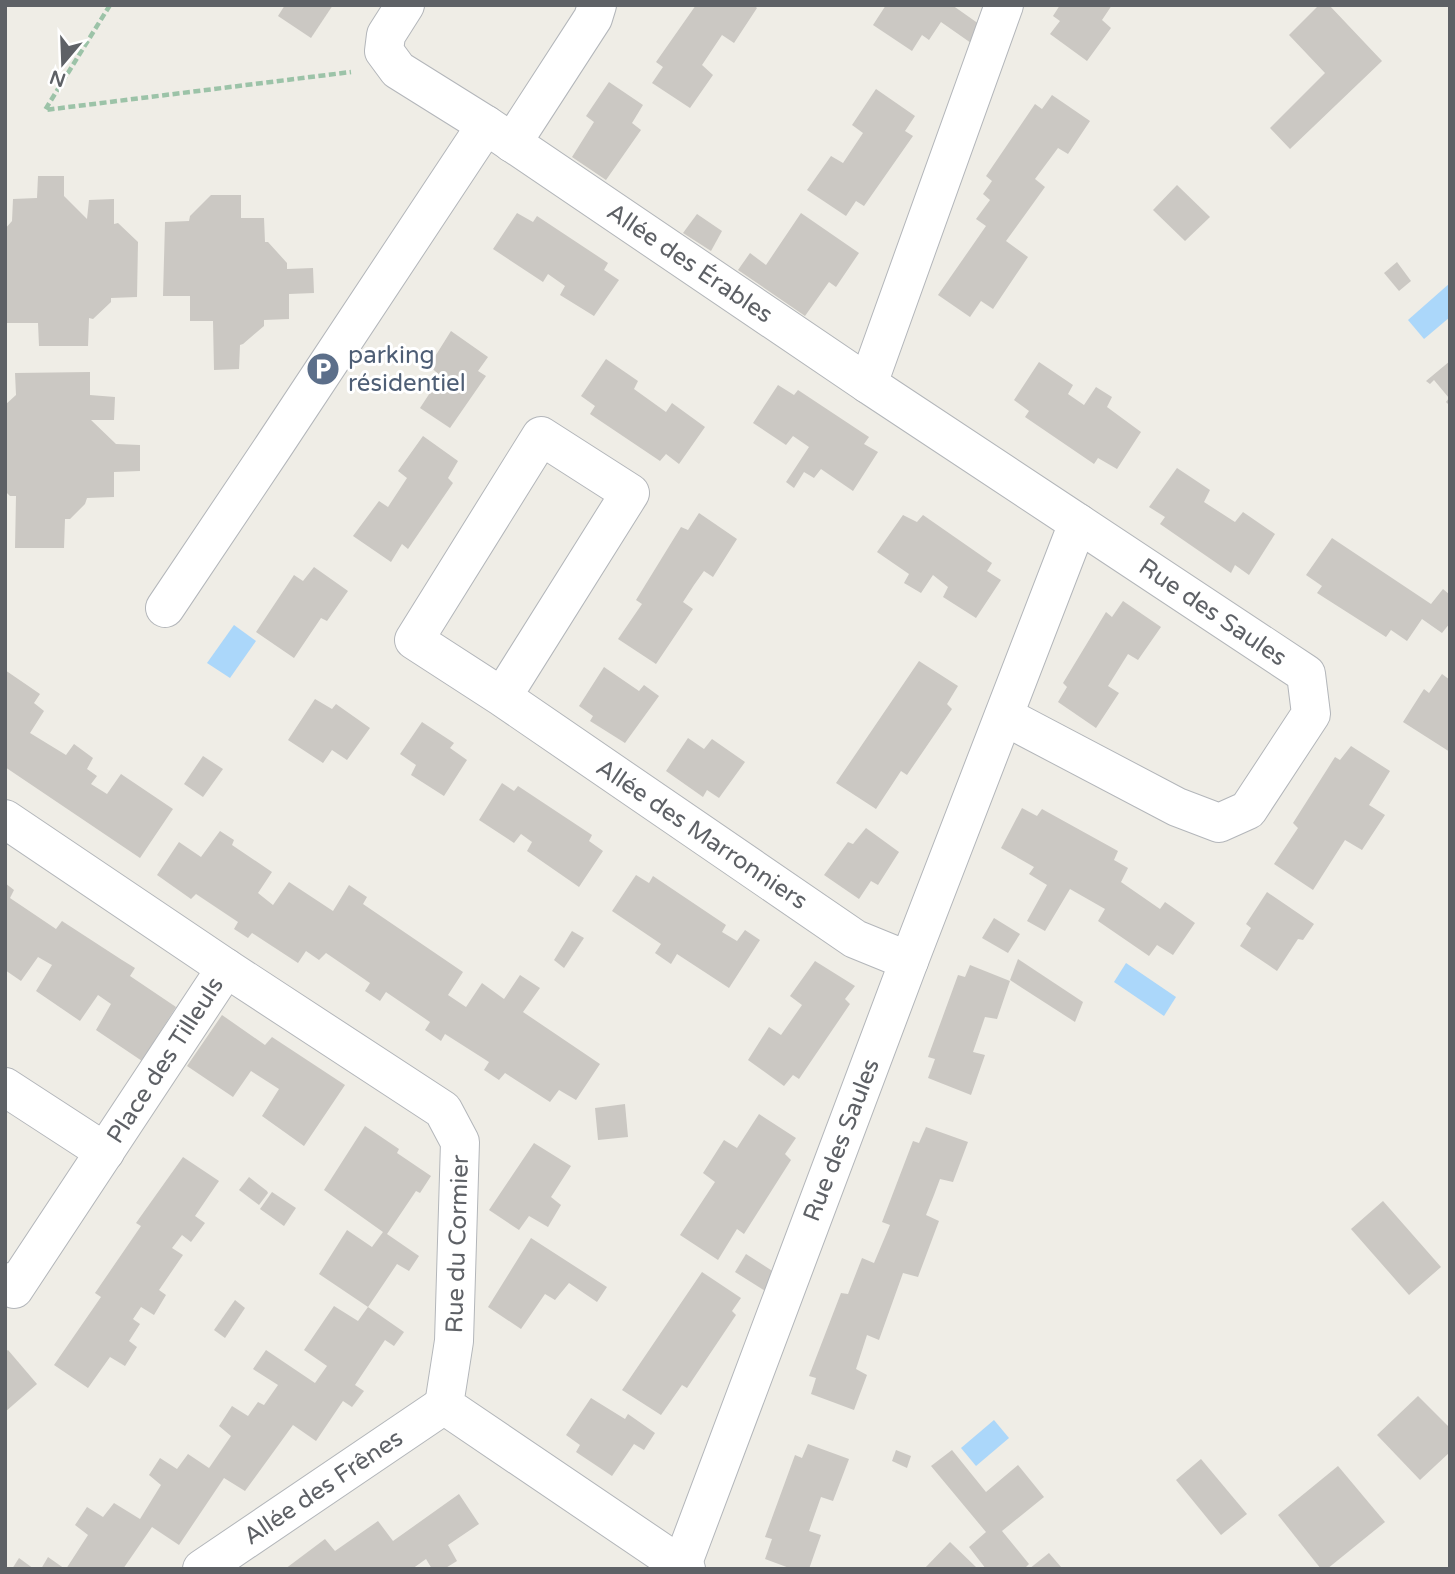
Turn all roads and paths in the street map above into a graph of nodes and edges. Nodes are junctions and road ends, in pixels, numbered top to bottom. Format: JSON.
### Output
{"nodes":[{"id":1,"x":110,"y":5,"type":"edge"},
{"id":2,"x":405,"y":5,"type":"edge"},
{"id":3,"x":597,"y":5,"type":"edge"},
{"id":4,"x":1004,"y":5,"type":"edge"},
{"id":5,"x":398,"y":70,"type":"junction"},
{"id":6,"x":499,"y":134,"type":"junction"},
{"id":7,"x":868,"y":384,"type":"junction"},
{"id":8,"x":1078,"y":523,"type":"junction"},
{"id":9,"x":165,"y":608,"type":"dead end"},
{"id":10,"x":502,"y":697,"type":"junction"},
{"id":11,"x":1004,"y":716,"type":"junction"},
{"id":12,"x":5,"y":819,"type":"edge"},
{"id":13,"x":909,"y":961,"type":"junction"},
{"id":14,"x":226,"y":968,"type":"junction"},
{"id":15,"x":5,"y":1087,"type":"edge"},
{"id":16,"x":105,"y":1152,"type":"junction"},
{"id":17,"x":5,"y":1282,"type":"edge"},
{"id":18,"x":444,"y":1405,"type":"junction"},
{"id":19,"x":684,"y":1567,"type":"edge"},
{"id":20,"x":202,"y":1569,"type":"edge"}],
"edges":[{"from":1,"to":5,"type":"path"},
{"from":2,"to":5,"type":"street"},
{"from":3,"to":6,"type":"street"},
{"from":4,"to":7,"type":"street"},
{"from":5,"to":6,"type":"street","name":"Allée des Érables"},
{"from":6,"to":7,"type":"street","name":"Allée des Érables"},
{"from":6,"to":9,"type":"street"},
{"from":7,"to":8,"type":"street","name":"Rue des Saules"},
{"from":8,"to":11,"type":"street","name":"Rue des Saules"},
{"from":8,"to":11,"type":"street","name":"Rue des Saules"},
{"from":10,"to":10,"type":"street","name":"Allée des Marronniers"},
{"from":10,"to":13,"type":"street","name":"Allée des Marronniers"},
{"from":11,"to":13,"type":"street","name":"Rue des Saules"},
{"from":12,"to":14,"type":"street","name":"Rue du Cormier"},
{"from":13,"to":19,"type":"street","name":"Rue des Saules"},
{"from":14,"to":16,"type":"street","name":"Place des Tilleuls"},
{"from":14,"to":18,"type":"street","name":"Rue du Cormier"},
{"from":15,"to":16,"type":"street","name":"Place des Tilleuls"},
{"from":16,"to":17,"type":"street","name":"Place des Tilleuls"},
{"from":18,"to":19,"type":"street"},
{"from":18,"to":20,"type":"street","name":"Allée des Frênes"}]}
